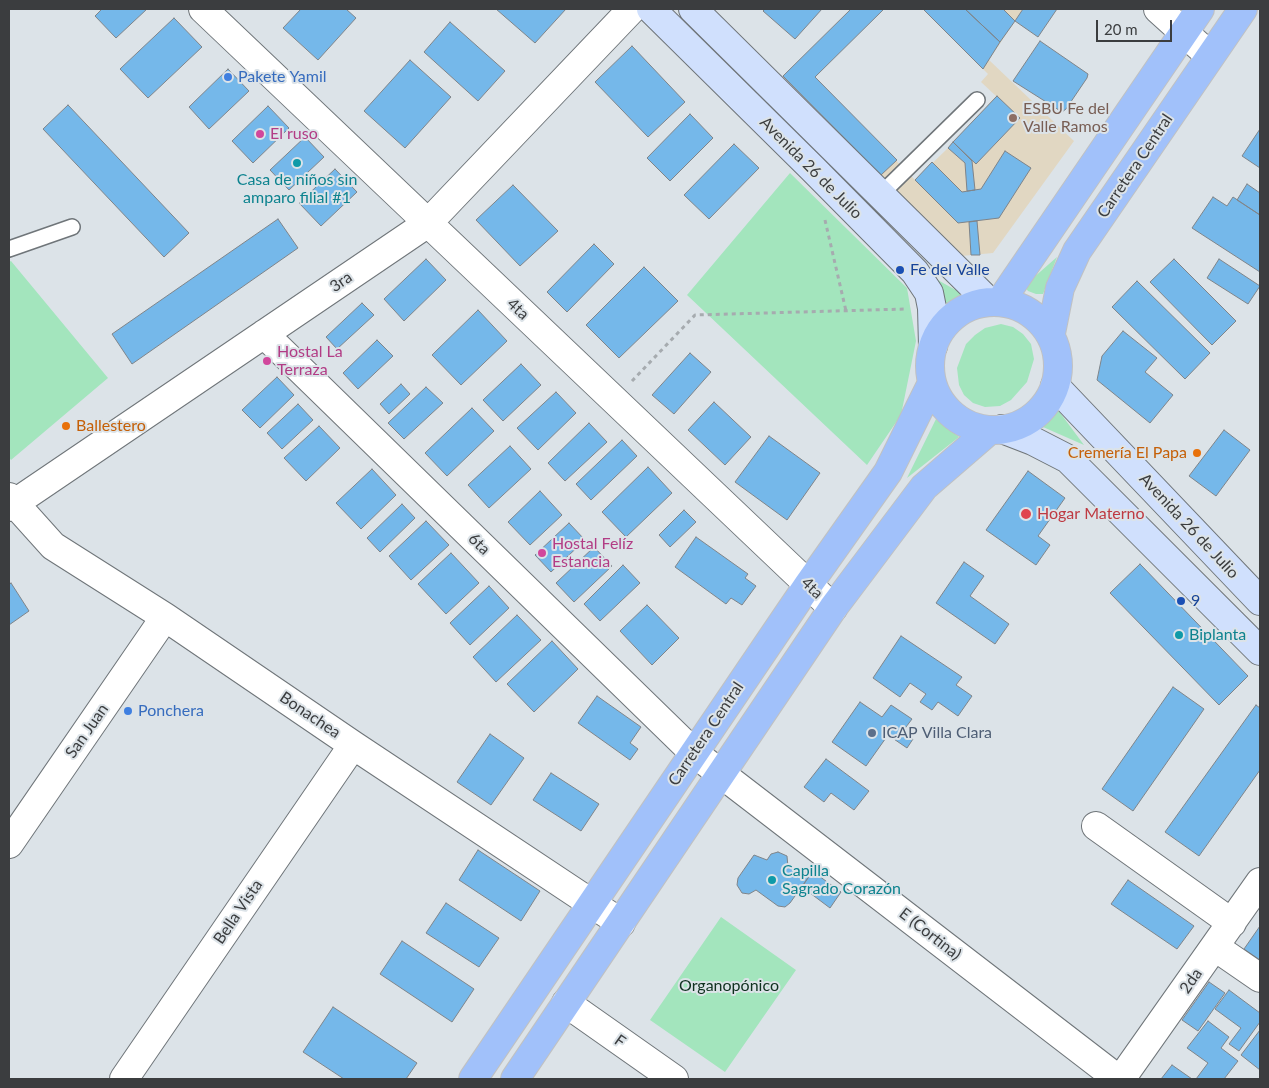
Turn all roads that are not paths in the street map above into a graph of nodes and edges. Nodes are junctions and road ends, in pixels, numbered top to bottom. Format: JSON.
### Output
{"nodes":[{"id":1,"x":203,"y":9,"type":"edge"},
{"id":2,"x":632,"y":9,"type":"edge"},
{"id":3,"x":651,"y":9,"type":"edge"},
{"id":4,"x":693,"y":9,"type":"edge"},
{"id":5,"x":1158,"y":9,"type":"edge"},
{"id":6,"x":1200,"y":9,"type":"edge"},
{"id":7,"x":1243,"y":9,"type":"edge"},
{"id":8,"x":1184,"y":32,"type":"junction"},
{"id":9,"x":1210,"y":56,"type":"junction"},
{"id":10,"x":977,"y":100,"type":"dead end"},
{"id":11,"x":880,"y":194,"type":"junction"},
{"id":12,"x":428,"y":223,"type":"junction"},
{"id":13,"x":72,"y":227,"type":"dead end"},
{"id":14,"x":9,"y":249,"type":"edge"},
{"id":15,"x":994,"y":302,"type":"junction"},
{"id":16,"x":1051,"y":333,"type":"junction"},
{"id":17,"x":264,"y":334,"type":"junction"},
{"id":18,"x":933,"y":346,"type":"junction"},
{"id":19,"x":931,"y":385,"type":"junction"},
{"id":20,"x":1056,"y":386,"type":"junction"},
{"id":21,"x":996,"y":430,"type":"junction"},
{"id":22,"x":11,"y":502,"type":"edge"},
{"id":23,"x":808,"y":584,"type":"junction"},
{"id":24,"x":1260,"y":601,"type":"edge"},
{"id":25,"x":833,"y":608,"type":"junction"},
{"id":26,"x":165,"y":617,"type":"junction"},
{"id":27,"x":1260,"y":650,"type":"edge"},
{"id":28,"x":353,"y":745,"type":"junction"},
{"id":29,"x":694,"y":753,"type":"junction"},
{"id":30,"x":721,"y":774,"type":"junction"},
{"id":31,"x":1096,"y":826,"type":"dead end"},
{"id":32,"x":9,"y":844,"type":"edge"},
{"id":33,"x":1260,"y":882,"type":"edge"},
{"id":34,"x":592,"y":904,"type":"junction"},
{"id":35,"x":621,"y":923,"type":"junction"},
{"id":36,"x":1232,"y":923,"type":"junction"},
{"id":37,"x":1215,"y":947,"type":"junction"},
{"id":38,"x":1260,"y":978,"type":"edge"},
{"id":39,"x":566,"y":1003,"type":"junction"},
{"id":40,"x":124,"y":1079,"type":"edge"},
{"id":41,"x":473,"y":1079,"type":"edge"},
{"id":42,"x":515,"y":1079,"type":"edge"},
{"id":43,"x":674,"y":1079,"type":"edge"},
{"id":44,"x":1120,"y":1079,"type":"edge"}],
"edges":[{"from":1,"to":12,"type":"street","name":"4ta"},
{"from":2,"to":12,"type":"street","name":"3ra"},
{"from":3,"to":18,"type":"main road","name":"Avenida 26 de Julio"},
{"from":4,"to":11,"type":"main road","name":"Avenida 26 de Julio"},
{"from":5,"to":8,"type":"street"},
{"from":6,"to":8,"type":"main road"},
{"from":7,"to":9,"type":"main road","name":"Carretera Central"},
{"from":8,"to":9,"type":"street"},
{"from":8,"to":15,"type":"main road"},
{"from":9,"to":16,"type":"main road","name":"Carretera Central"},
{"from":10,"to":11,"type":"lane"},
{"from":11,"to":15,"type":"main road","name":"Avenida 26 de Julio"},
{"from":12,"to":17,"type":"street","name":"3ra"},
{"from":12,"to":23,"type":"street","name":"4ta"},
{"from":13,"to":14,"type":"lane"},
{"from":15,"to":16,"type":"main road"},
{"from":15,"to":18,"type":"main road"},
{"from":16,"to":20,"type":"main road"},
{"from":17,"to":22,"type":"street","name":"3ra"},
{"from":17,"to":29,"type":"street","name":"6ta"},
{"from":18,"to":19,"type":"main road"},
{"from":19,"to":21,"type":"main road"},
{"from":19,"to":23,"type":"main road","name":"Carretera Central"},
{"from":20,"to":21,"type":"main road"},
{"from":20,"to":24,"type":"main road","name":"Avenida 26 de Julio"},
{"from":21,"to":25,"type":"main road"},
{"from":21,"to":27,"type":"main road"},
{"from":22,"to":26,"type":"street","name":"Bonachea"},
{"from":23,"to":25,"type":"street","name":"4ta"},
{"from":23,"to":29,"type":"main road","name":"Carretera Central"},
{"from":25,"to":30,"type":"main road"},
{"from":26,"to":28,"type":"street","name":"Bonachea"},
{"from":26,"to":32,"type":"street","name":"San Juan"},
{"from":28,"to":34,"type":"street","name":"Bonachea"},
{"from":28,"to":40,"type":"street","name":"Bella Vista"},
{"from":29,"to":30,"type":"street","name":"E (Cortina)"},
{"from":29,"to":34,"type":"main road","name":"Carretera Central"},
{"from":30,"to":35,"type":"main road"},
{"from":30,"to":44,"type":"street","name":"E (Cortina)"},
{"from":31,"to":36,"type":"street"},
{"from":33,"to":36,"type":"street","name":"2da"},
{"from":34,"to":35,"type":"street","name":"Bonachea"},
{"from":34,"to":41,"type":"main road","name":"Carretera Central"},
{"from":35,"to":39,"type":"main road"},
{"from":36,"to":37,"type":"street","name":"2da"},
{"from":37,"to":38,"type":"street"},
{"from":37,"to":44,"type":"street","name":"2da"},
{"from":39,"to":42,"type":"main road"},
{"from":39,"to":43,"type":"street","name":"F"}]}
